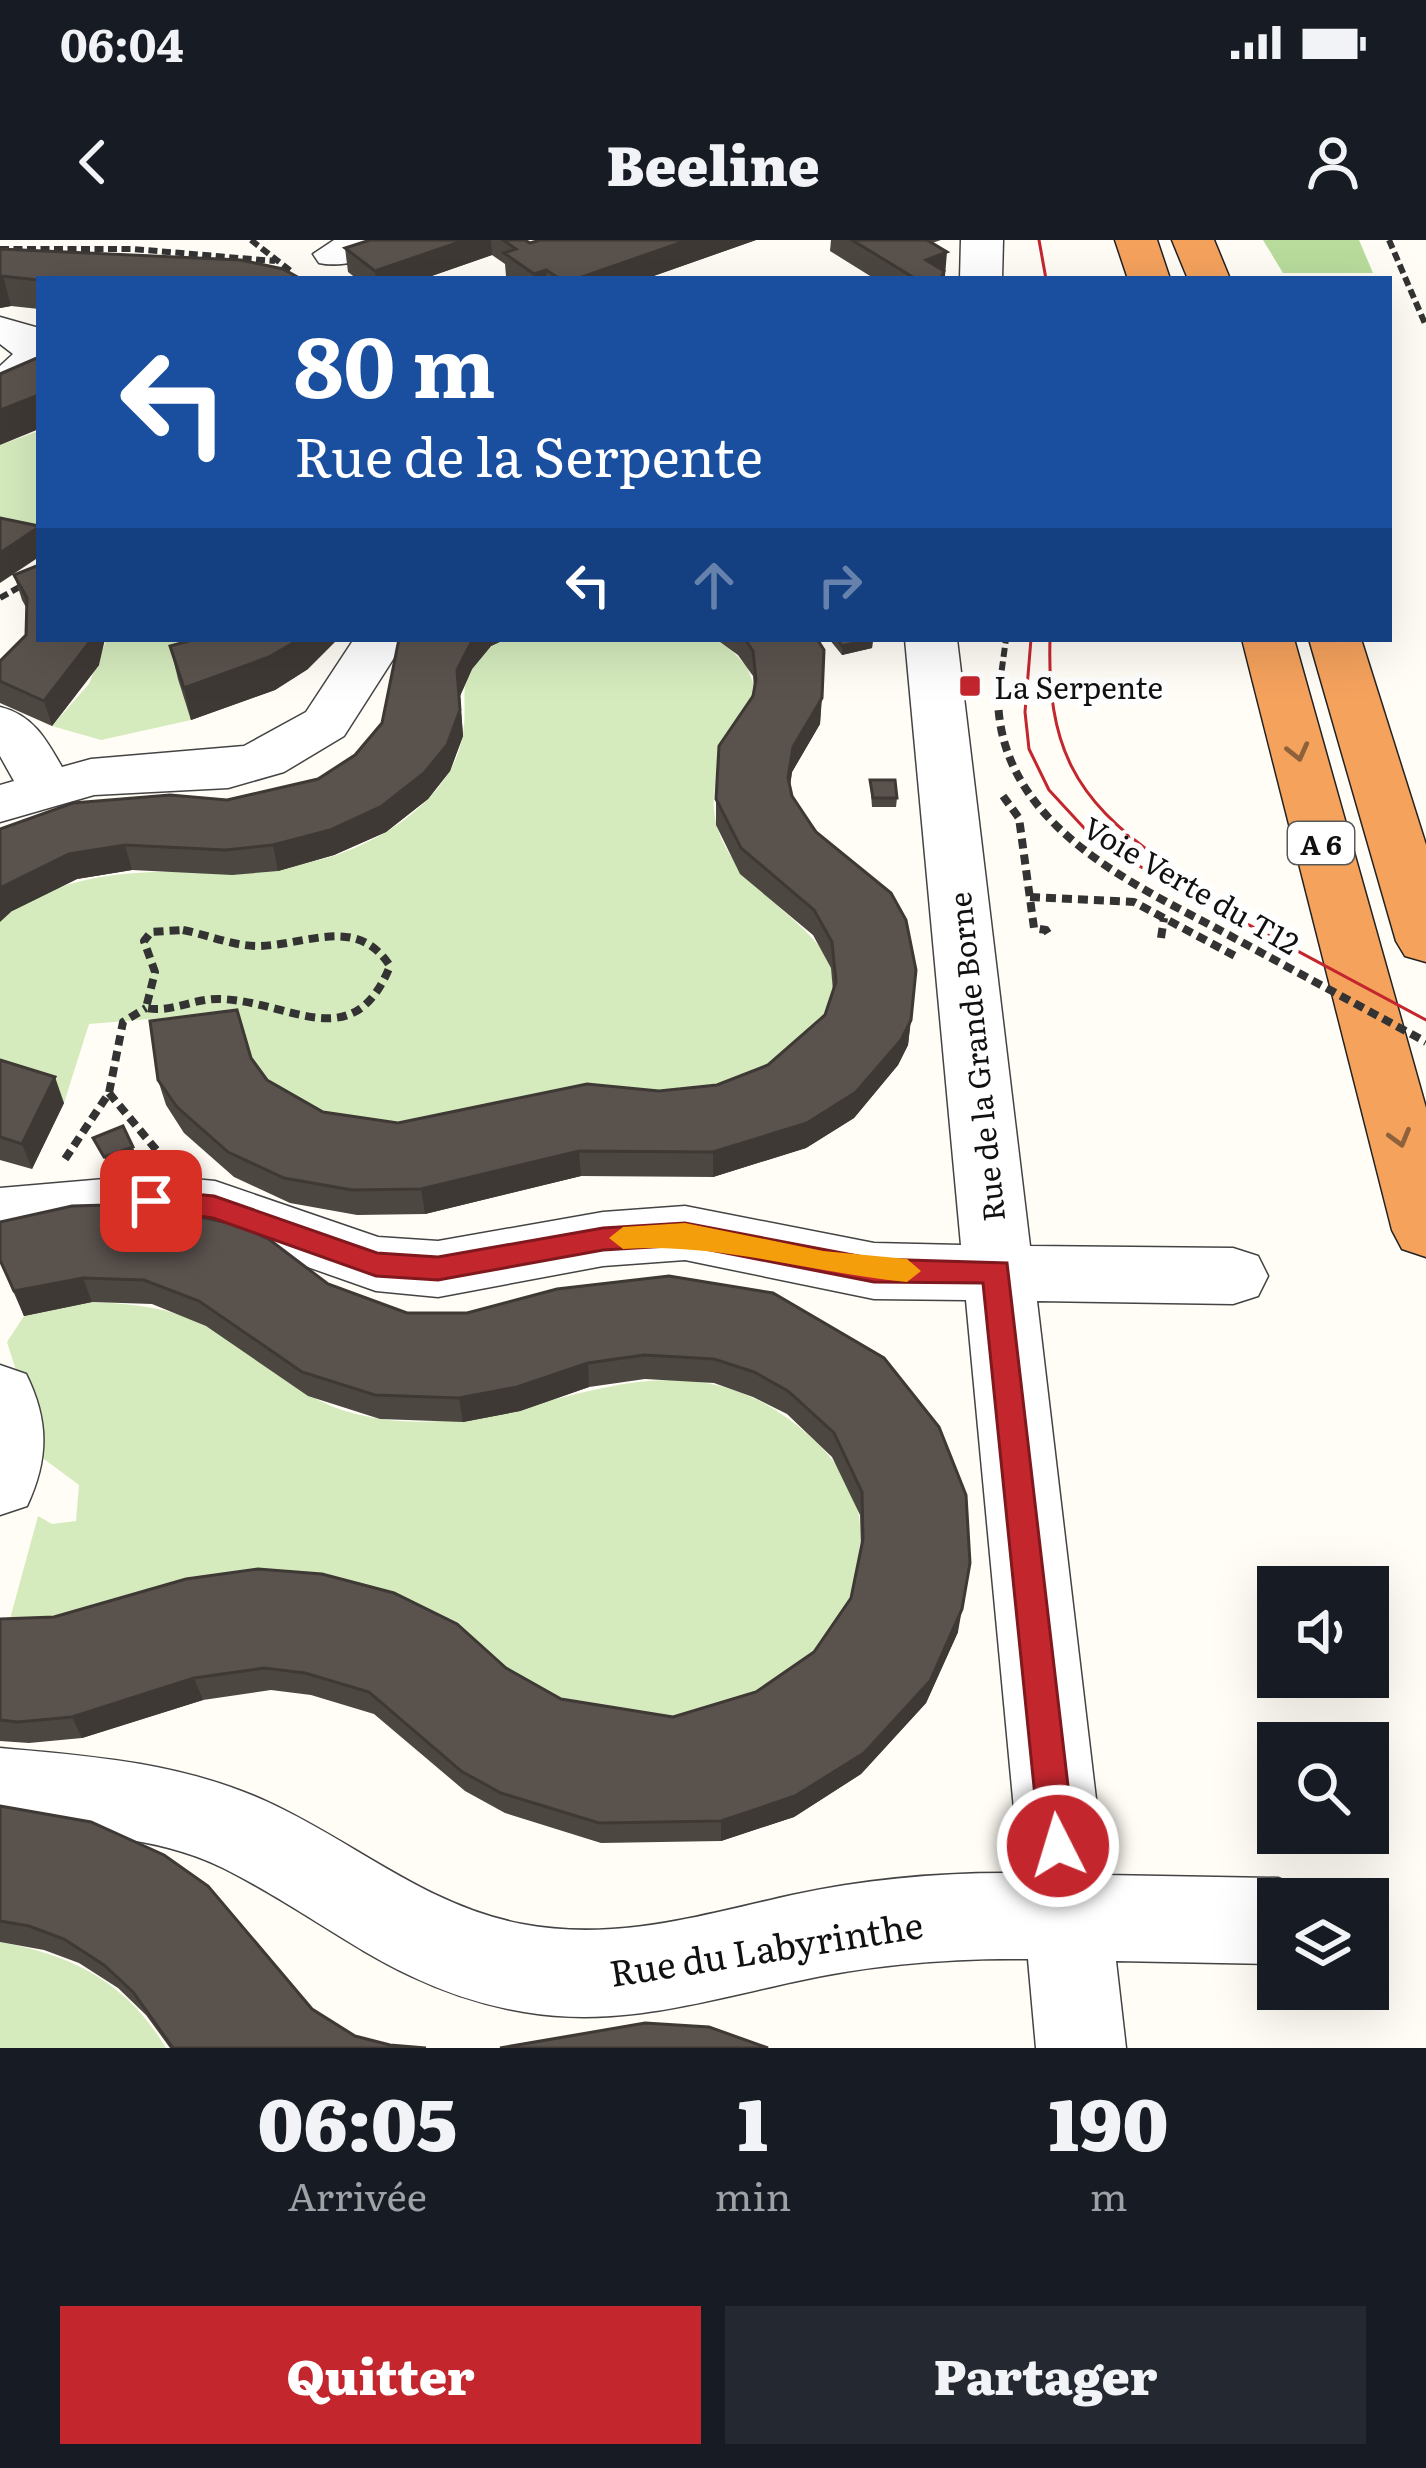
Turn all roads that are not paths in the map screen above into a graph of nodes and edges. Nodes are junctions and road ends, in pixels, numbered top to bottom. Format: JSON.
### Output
{"nodes":[{"id":1,"x":375,"y":240,"type":"edge"},
{"id":2,"x":982,"y":240,"type":"edge"},
{"id":3,"x":1136,"y":240,"type":"edge"},
{"id":4,"x":1192,"y":240,"type":"edge"},
{"id":5,"x":334,"y":254,"type":"dead end"},
{"id":6,"x":981,"y":276,"type":"edge"},
{"id":7,"x":1148,"y":276,"type":"edge"},
{"id":8,"x":1208,"y":276,"type":"edge"},
{"id":9,"x":24,"y":340,"type":"edge"},
{"id":10,"x":0,"y":383,"type":"edge"},
{"id":11,"x":378,"y":642,"type":"edge"},
{"id":12,"x":931,"y":642,"type":"edge"},
{"id":13,"x":1269,"y":642,"type":"edge"},
{"id":14,"x":1336,"y":642,"type":"edge"},
{"id":15,"x":0,"y":724,"type":"edge"},
{"id":16,"x":22,"y":795,"type":"edge"},
{"id":17,"x":1426,"y":941,"type":"edge"},
{"id":18,"x":8,"y":1214,"type":"edge"},
{"id":19,"x":1426,"y":1230,"type":"edge"},
{"id":20,"x":997,"y":1271,"type":"junction"},
{"id":21,"x":1233,"y":1276,"type":"dead end"},
{"id":22,"x":0,"y":1395,"type":"edge"},
{"id":23,"x":0,"y":1483,"type":"edge"},
{"id":24,"x":0,"y":1789,"type":"edge"},
{"id":25,"x":1068,"y":1917,"type":"junction"},
{"id":26,"x":1257,"y":1921,"type":"edge"},
{"id":27,"x":1081,"y":2048,"type":"edge"}],
"edges":[{"from":1,"to":5,"type":"street"},
{"from":2,"to":6,"type":"street"},
{"from":3,"to":7,"type":"highway"},
{"from":4,"to":8,"type":"highway"},
{"from":9,"to":10,"type":"street"},
{"from":11,"to":16,"type":"street"},
{"from":12,"to":20,"type":"street","name":"Rue de la Grande Borne"},
{"from":13,"to":19,"type":"highway","number":"A 6","one_way":true},
{"from":14,"to":17,"type":"highway","number":"A 6"},
{"from":15,"to":16,"type":"street"},
{"from":18,"to":20,"type":"street"},
{"from":20,"to":21,"type":"street"},
{"from":20,"to":25,"type":"street","name":"Rue de la Grande Borne"},
{"from":22,"to":23,"type":"street"},
{"from":24,"to":25,"type":"street","name":"Rue du Labyrinthe"},
{"from":25,"to":26,"type":"street","name":"Rue du Labyrinthe"},
{"from":25,"to":27,"type":"street","name":"Rue de la Grande Borne"}]}
